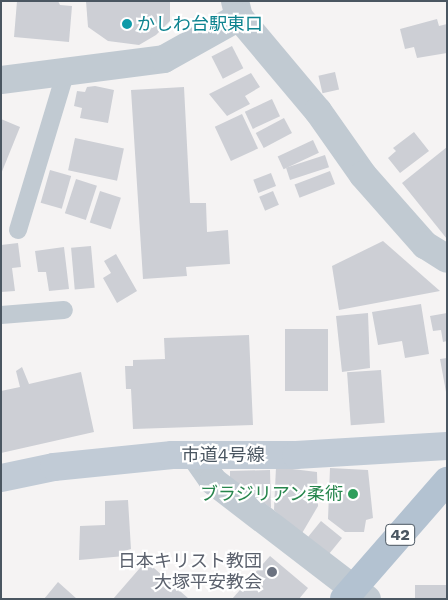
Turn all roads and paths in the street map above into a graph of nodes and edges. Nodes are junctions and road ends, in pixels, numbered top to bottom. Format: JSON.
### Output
{"nodes":[{"id":1,"x":237,"y":9,"type":"edge"},
{"id":2,"x":65,"y":74,"type":"junction"},
{"id":3,"x":1,"y":80,"type":"edge"},
{"id":4,"x":18,"y":230,"type":"dead end"},
{"id":5,"x":447,"y":259,"type":"edge"},
{"id":6,"x":64,"y":310,"type":"dead end"},
{"id":7,"x":1,"y":315,"type":"edge"},
{"id":8,"x":447,"y":446,"type":"edge"},
{"id":9,"x":195,"y":455,"type":"junction"},
{"id":10,"x":1,"y":478,"type":"edge"},
{"id":11,"x":447,"y":481,"type":"edge"},
{"id":12,"x":355,"y":595,"type":"edge"}],
"edges":[{"from":1,"to":2,"type":"street"},
{"from":1,"to":5,"type":"street"},
{"from":2,"to":3,"type":"street"},
{"from":2,"to":4,"type":"lane"},
{"from":6,"to":7,"type":"lane"},
{"from":8,"to":9,"type":"street","name":"市道4号線"},
{"from":9,"to":10,"type":"street","name":"市道4号線"},
{"from":9,"to":12,"type":"street"},
{"from":11,"to":12,"type":"main road","number":"42"}]}
